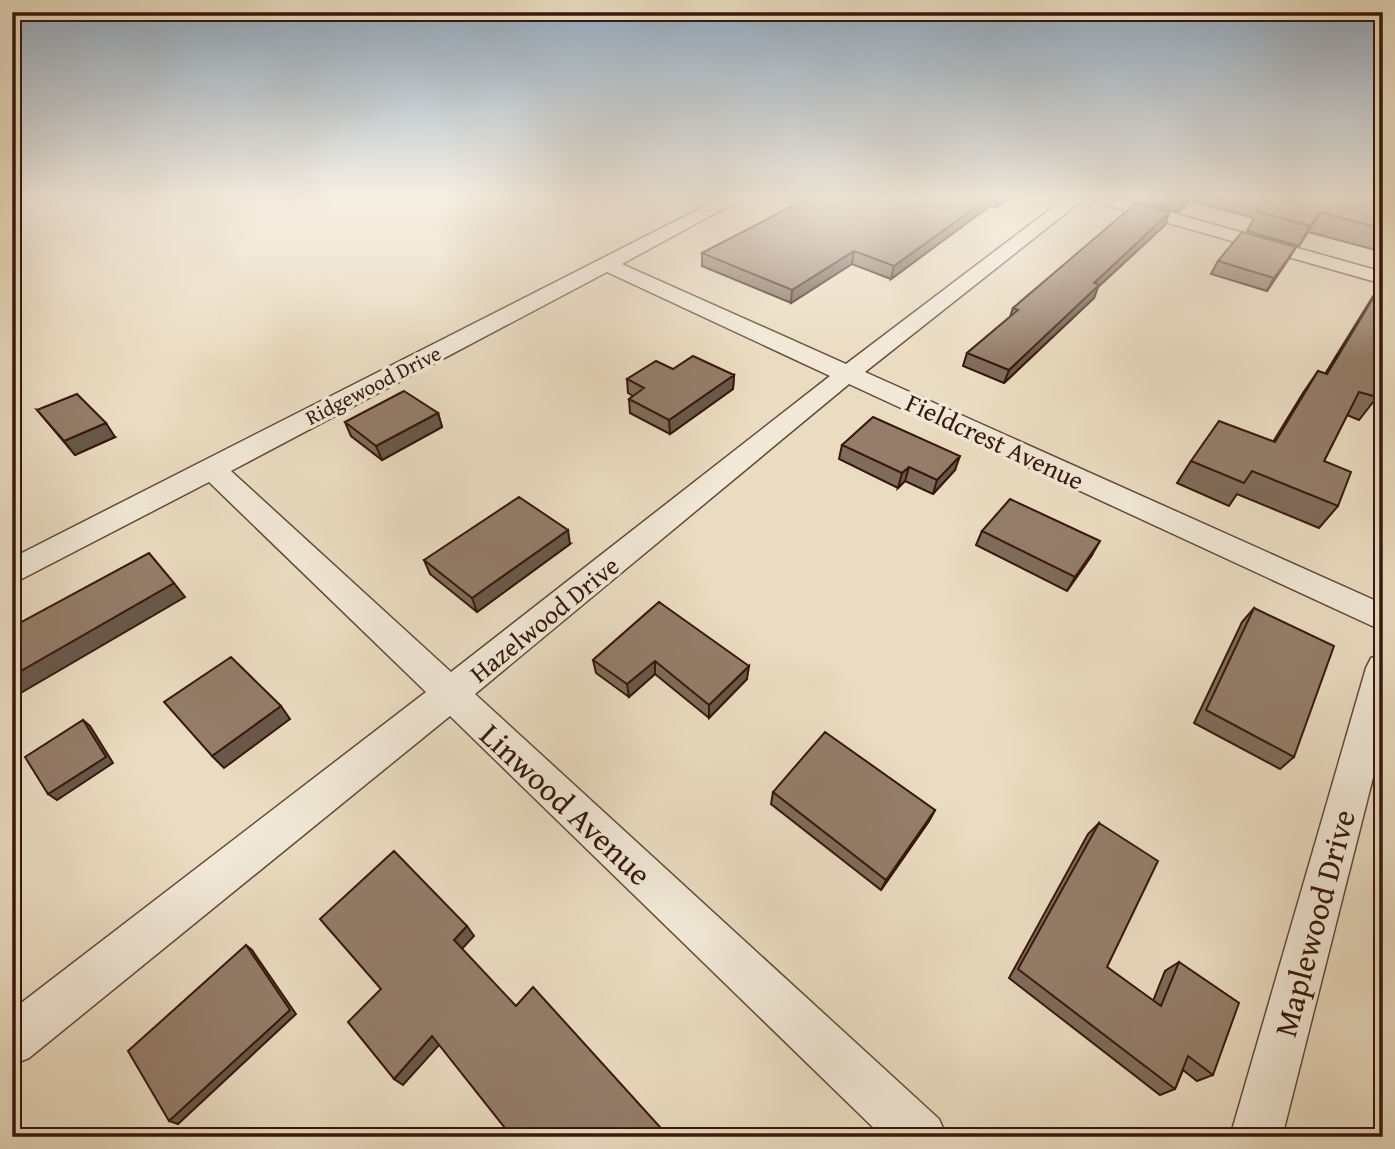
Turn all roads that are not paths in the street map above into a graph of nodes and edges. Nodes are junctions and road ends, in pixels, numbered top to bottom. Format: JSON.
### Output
{"nodes":[{"id":1,"x":631,"y":252,"type":"edge"},
{"id":2,"x":1006,"y":252,"type":"edge"},
{"id":3,"x":1290,"y":252,"type":"edge"},
{"id":4,"x":607,"y":264,"type":"junction"},
{"id":5,"x":1383,"y":278,"type":"edge"},
{"id":6,"x":847,"y":374,"type":"junction"},
{"id":7,"x":212,"y":469,"type":"junction"},
{"id":8,"x":12,"y":572,"type":"edge"},
{"id":9,"x":1383,"y":618,"type":"edge"},
{"id":10,"x":1383,"y":668,"type":"edge"},
{"id":11,"x":449,"y":695,"type":"junction"},
{"id":12,"x":12,"y":1041,"type":"edge"},
{"id":13,"x":921,"y":1137,"type":"edge"},
{"id":14,"x":1256,"y":1137,"type":"edge"}],
"edges":[{"from":1,"to":4,"type":"street","name":"Ridgewood Drive"},
{"from":2,"to":6,"type":"street","name":"Hazelwood Drive"},
{"from":3,"to":5,"type":"street"},
{"from":4,"to":6,"type":"street","name":"Fieldcrest Avenue"},
{"from":4,"to":7,"type":"street","name":"Ridgewood Drive"},
{"from":6,"to":9,"type":"street","name":"Fieldcrest Avenue"},
{"from":6,"to":11,"type":"street","name":"Hazelwood Drive"},
{"from":7,"to":8,"type":"street","name":"Ridgewood Drive"},
{"from":7,"to":11,"type":"street","name":"Linwood Avenue"},
{"from":10,"to":14,"type":"street","name":"Maplewood Drive"},
{"from":11,"to":12,"type":"street","name":"Hazelwood Drive"},
{"from":11,"to":13,"type":"street","name":"Linwood Avenue"}]}
